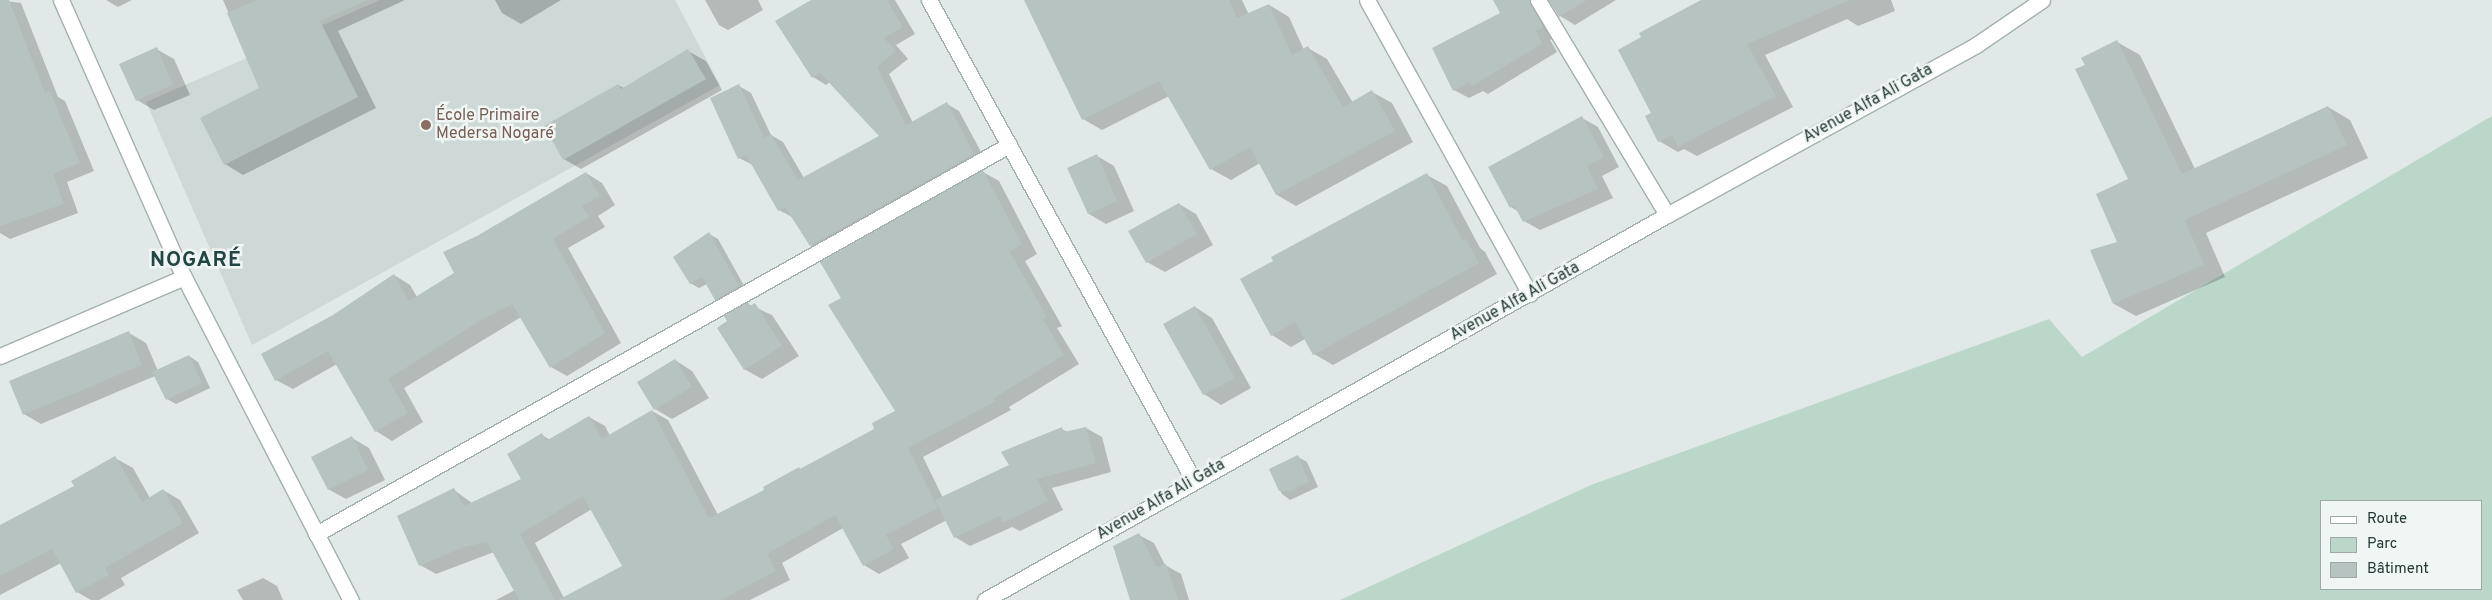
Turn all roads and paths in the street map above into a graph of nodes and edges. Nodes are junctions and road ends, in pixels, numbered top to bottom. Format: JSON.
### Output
{"nodes":[{"id":1,"x":61,"y":0,"type":"edge"},
{"id":2,"x":929,"y":0,"type":"edge"},
{"id":3,"x":1367,"y":0,"type":"edge"},
{"id":4,"x":1538,"y":0,"type":"edge"},
{"id":5,"x":2042,"y":0,"type":"edge"},
{"id":6,"x":1009,"y":145,"type":"junction"},
{"id":7,"x":1667,"y":214,"type":"junction"},
{"id":8,"x":184,"y":277,"type":"junction"},
{"id":9,"x":1530,"y":294,"type":"junction"},
{"id":10,"x":0,"y":356,"type":"edge"},
{"id":11,"x":1194,"y":481,"type":"junction"},
{"id":12,"x":316,"y":534,"type":"junction"},
{"id":13,"x":351,"y":600,"type":"edge"},
{"id":14,"x":985,"y":600,"type":"edge"}],
"edges":[{"from":1,"to":8,"type":"street"},
{"from":2,"to":6,"type":"street"},
{"from":3,"to":9,"type":"street"},
{"from":4,"to":7,"type":"street"},
{"from":5,"to":7,"type":"street","name":"Avenue Alfa Ali Gata"},
{"from":6,"to":11,"type":"street"},
{"from":6,"to":12,"type":"street"},
{"from":7,"to":9,"type":"street","name":"Avenue Alfa Ali Gata"},
{"from":8,"to":10,"type":"street"},
{"from":8,"to":12,"type":"street"},
{"from":9,"to":11,"type":"street","name":"Avenue Alfa Ali Gata"},
{"from":11,"to":14,"type":"street","name":"Avenue Alfa Ali Gata"},
{"from":12,"to":13,"type":"street"}]}
